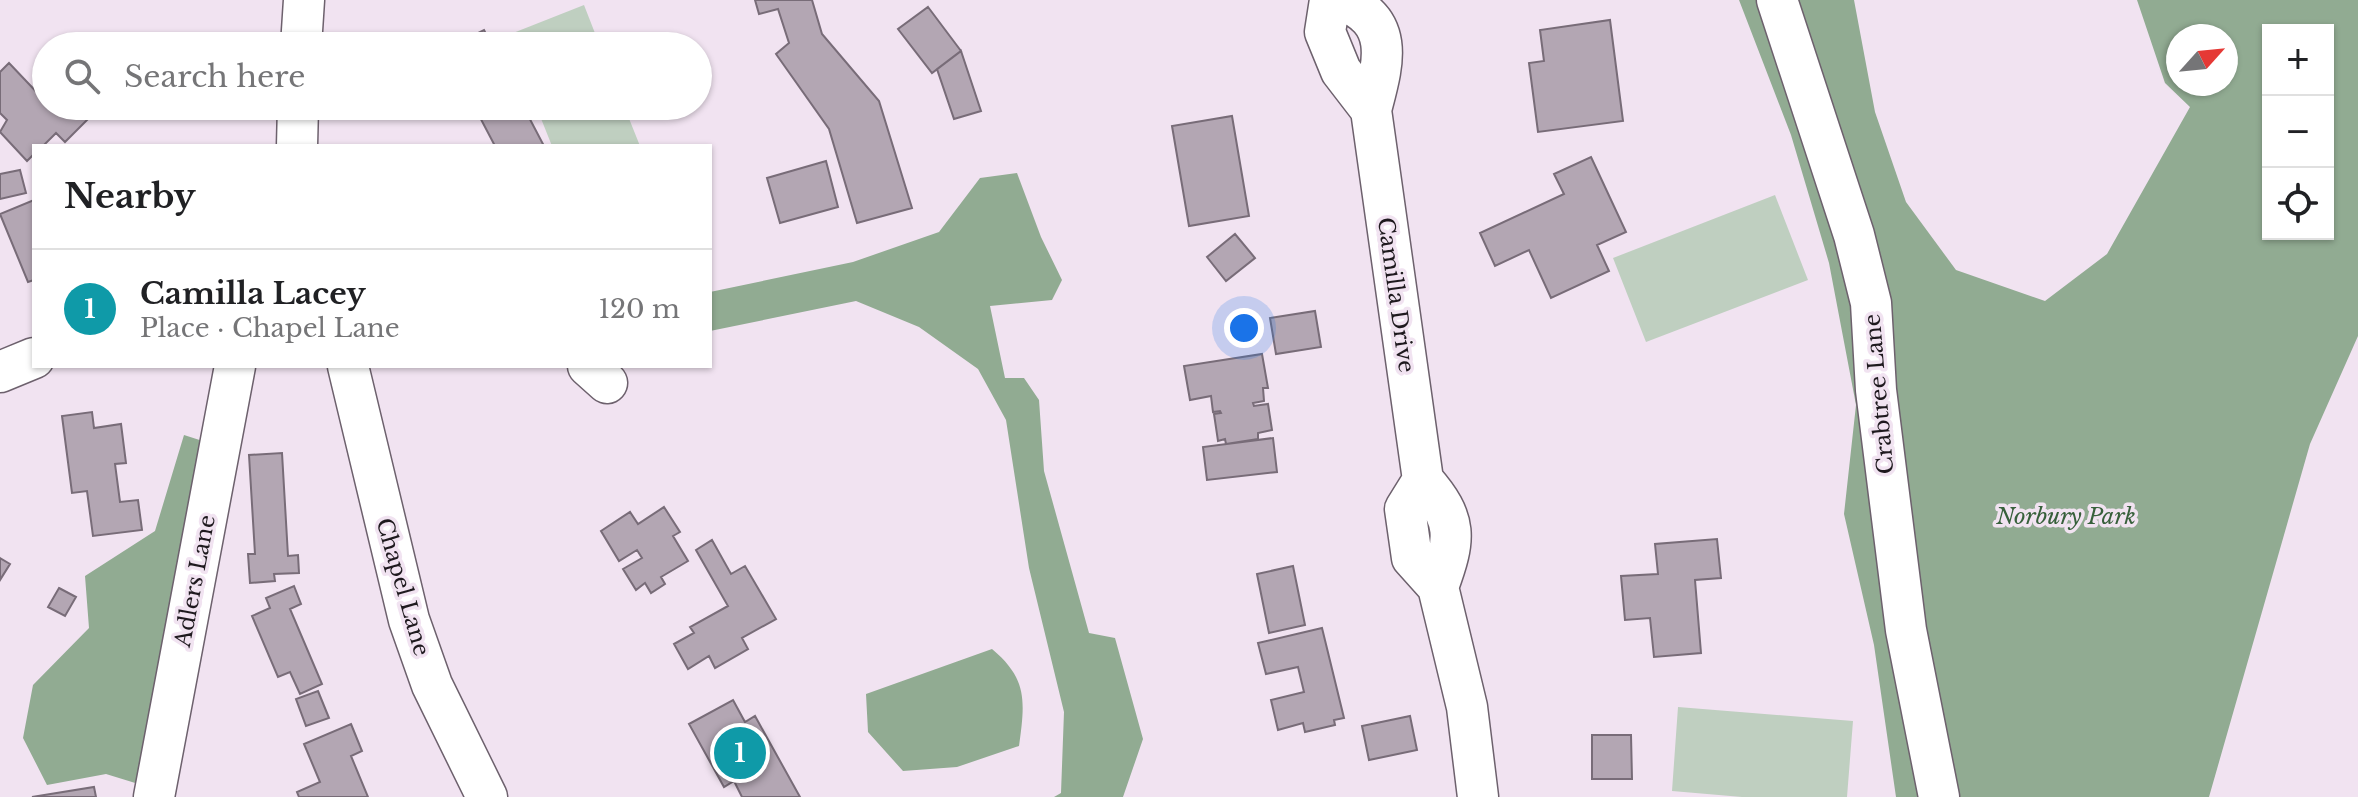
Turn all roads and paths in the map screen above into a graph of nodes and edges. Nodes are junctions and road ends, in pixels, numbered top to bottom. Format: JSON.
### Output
{"nodes":[{"id":1,"x":304,"y":0,"type":"edge"},
{"id":2,"x":1330,"y":0,"type":"edge"},
{"id":3,"x":1341,"y":0,"type":"edge"},
{"id":4,"x":1777,"y":0,"type":"edge"},
{"id":5,"x":302,"y":32,"type":"edge"},
{"id":6,"x":1371,"y":110,"type":"junction"},
{"id":7,"x":298,"y":120,"type":"edge"},
{"id":8,"x":297,"y":144,"type":"edge"},
{"id":9,"x":32,"y":359,"type":"edge"},
{"id":10,"x":235,"y":368,"type":"edge"},
{"id":11,"x":348,"y":368,"type":"edge"},
{"id":12,"x":0,"y":372,"type":"edge"},
{"id":13,"x":154,"y":797,"type":"edge"},
{"id":14,"x":487,"y":797,"type":"edge"},
{"id":15,"x":1478,"y":797,"type":"edge"},
{"id":16,"x":1939,"y":797,"type":"edge"}],
"edges":[{"from":1,"to":5,"type":"street"},
{"from":2,"to":6,"type":"street","name":"Camilla Drive"},
{"from":3,"to":6,"type":"street","name":"Camilla Drive"},
{"from":4,"to":16,"type":"street","name":"Crabtree Lane"},
{"from":6,"to":15,"type":"street","name":"Camilla Drive"},
{"from":7,"to":8,"type":"street"},
{"from":9,"to":12,"type":"street"},
{"from":10,"to":13,"type":"street","name":"Adlers Lane"},
{"from":11,"to":14,"type":"street","name":"Chapel Lane"}]}
